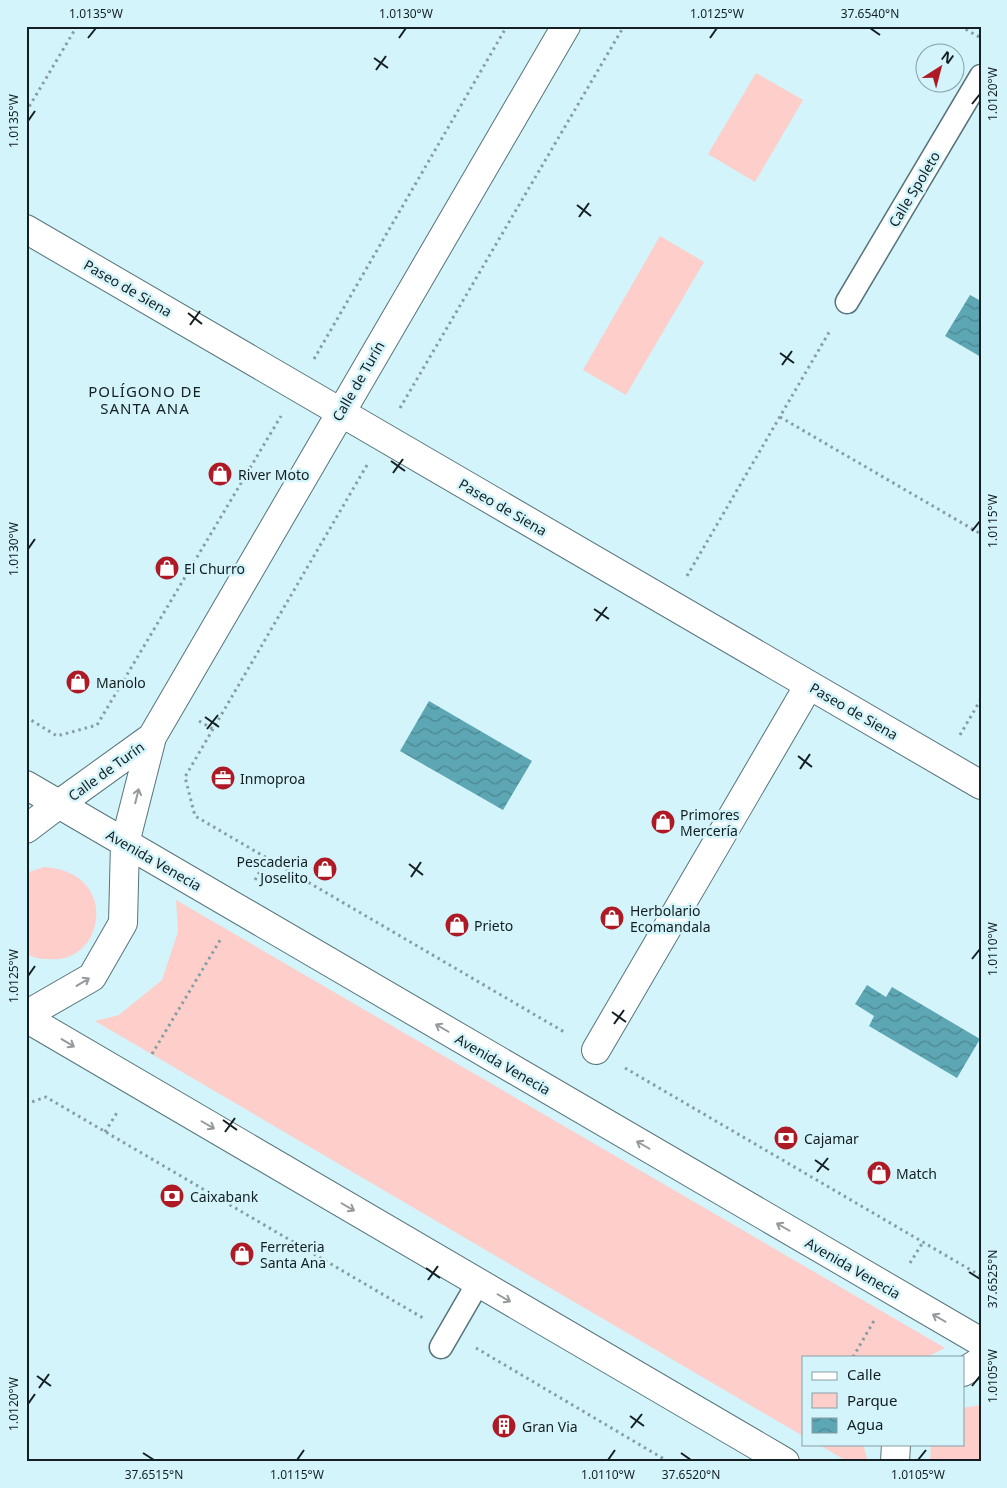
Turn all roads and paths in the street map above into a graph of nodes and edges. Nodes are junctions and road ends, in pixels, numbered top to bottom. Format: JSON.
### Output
{"nodes":[{"id":1,"x":77,"y":26,"type":"edge"},
{"id":2,"x":566,"y":26,"type":"edge"},
{"id":3,"x":624,"y":26,"type":"edge"},
{"id":4,"x":960,"y":26,"type":"edge"},
{"id":5,"x":981,"y":38,"type":"edge"},
{"id":6,"x":981,"y":76,"type":"edge"},
{"id":7,"x":26,"y":112,"type":"edge"},
{"id":8,"x":26,"y":229,"type":"edge"},
{"id":9,"x":847,"y":302,"type":"joint"},
{"id":10,"x":340,"y":412,"type":"junction"},
{"id":11,"x":780,"y":417,"type":"junction"},
{"id":12,"x":383,"y":437,"type":"junction"},
{"id":13,"x":981,"y":534,"type":"edge"},
{"id":14,"x":671,"y":605,"type":"junction"},
{"id":15,"x":809,"y":685,"type":"junction"},
{"id":16,"x":981,"y":699,"type":"edge"},
{"id":17,"x":26,"y":717,"type":"edge"},
{"id":18,"x":97,"y":725,"type":"dead end"},
{"id":19,"x":152,"y":737,"type":"junction"},
{"id":20,"x":944,"y":763,"type":"junction"},
{"id":21,"x":26,"y":785,"type":"edge"},
{"id":22,"x":981,"y":785,"type":"edge"},
{"id":23,"x":59,"y":804,"type":"junction"},
{"id":24,"x":195,"y":816,"type":"dead end"},
{"id":25,"x":26,"y":829,"type":"edge"},
{"id":26,"x":125,"y":843,"type":"junction"},
{"id":27,"x":267,"y":858,"type":"dead end"},
{"id":28,"x":238,"y":909,"type":"junction"},
{"id":29,"x":26,"y":1017,"type":"edge"},
{"id":30,"x":596,"y":1050,"type":"dead end"},
{"id":31,"x":134,"y":1082,"type":"junction"},
{"id":32,"x":26,"y":1104,"type":"edge"},
{"id":33,"x":105,"y":1132,"type":"junction"},
{"id":34,"x":478,"y":1283,"type":"junction"},
{"id":35,"x":445,"y":1340,"type":"junction"},
{"id":36,"x":981,"y":1342,"type":"edge"},
{"id":37,"x":981,"y":1361,"type":"edge"},
{"id":38,"x":964,"y":1371,"type":"edge"},
{"id":39,"x":896,"y":1446,"type":"edge"},
{"id":40,"x":669,"y":1462,"type":"edge"},
{"id":41,"x":785,"y":1462,"type":"edge"},
{"id":42,"x":895,"y":1462,"type":"edge"}],
"edges":[{"from":1,"to":7,"type":"path"},
{"from":2,"to":10,"type":"street","name":"Calle de Turín"},
{"from":3,"to":12,"type":"path"},
{"from":4,"to":5,"type":"path"},
{"from":6,"to":9,"type":"lane","name":"Calle Spoleto"},
{"from":8,"to":10,"type":"street","name":"Paseo de Siena"},
{"from":9,"to":11,"type":"path"},
{"from":10,"to":12,"type":"street","name":"Paseo de Siena"},
{"from":10,"to":19,"type":"street","name":"Calle de Turín"},
{"from":11,"to":13,"type":"path"},
{"from":11,"to":14,"type":"path"},
{"from":12,"to":14,"type":"street","name":"Paseo de Siena"},
{"from":12,"to":24,"type":"path"},
{"from":14,"to":15,"type":"street","name":"Paseo de Siena"},
{"from":15,"to":20,"type":"street","name":"Paseo de Siena"},
{"from":15,"to":30,"type":"street"},
{"from":16,"to":20,"type":"path"},
{"from":17,"to":18,"type":"path"},
{"from":19,"to":23,"type":"street","name":"Calle de Turín"},
{"from":26,"to":19,"type":"street","name":"Calle de Turín","one_way":true},
{"from":20,"to":22,"type":"street","name":"Paseo de Siena"},
{"from":21,"to":23,"type":"street","name":"Avenida Venecia"},
{"from":23,"to":25,"type":"street","name":"Calle de Turín"},
{"from":23,"to":26,"type":"street","name":"Avenida Venecia"},
{"from":26,"to":28,"type":"street","name":"Avenida Venecia"},
{"from":29,"to":26,"type":"street","name":"Calle de Turín","one_way":true},
{"from":27,"to":28,"type":"path"},
{"from":28,"to":31,"type":"path"},
{"from":36,"to":28,"type":"street","name":"Avenida Venecia","one_way":true},
{"from":29,"to":31,"type":"street","one_way":true},
{"from":31,"to":33,"type":"path"},
{"from":31,"to":34,"type":"street","one_way":true},
{"from":32,"to":33,"type":"path"},
{"from":33,"to":35,"type":"path"},
{"from":34,"to":35,"type":"lane"},
{"from":34,"to":41,"type":"street","one_way":true},
{"from":35,"to":40,"type":"path"},
{"from":37,"to":38,"type":"street"},
{"from":39,"to":42,"type":"street"}]}
